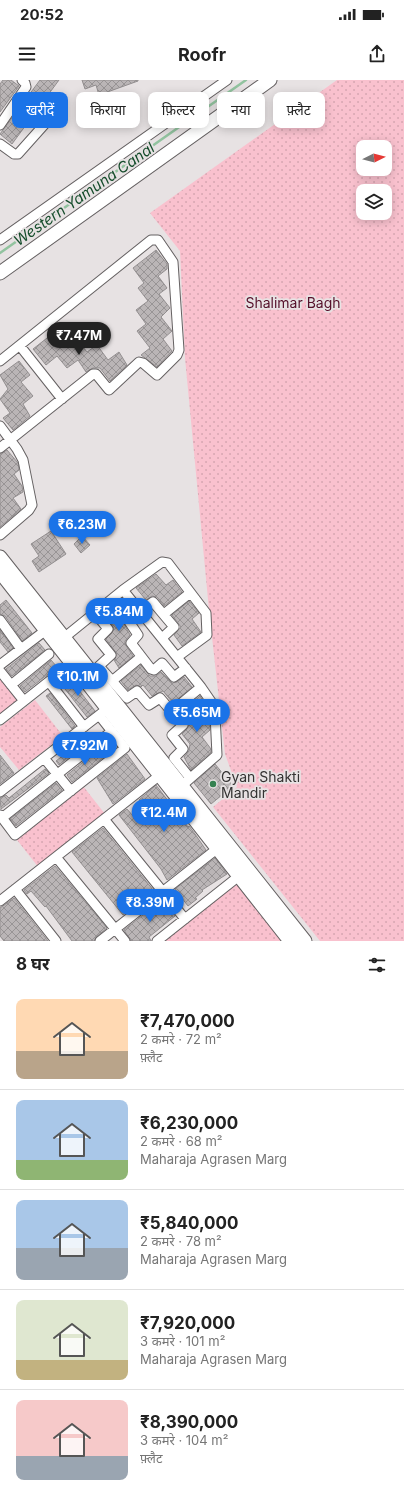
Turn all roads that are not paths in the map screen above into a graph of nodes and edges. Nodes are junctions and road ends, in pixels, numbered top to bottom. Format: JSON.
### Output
{"nodes":[{"id":1,"x":22,"y":80,"type":"edge"},
{"id":2,"x":227,"y":80,"type":"edge"},
{"id":3,"x":270,"y":80,"type":"edge"},
{"id":4,"x":0,"y":125,"type":"edge"},
{"id":5,"x":41,"y":128,"type":"edge"},
{"id":6,"x":0,"y":144,"type":"edge"},
{"id":7,"x":0,"y":240,"type":"edge"},
{"id":8,"x":0,"y":273,"type":"edge"},
{"id":9,"x":20,"y":346,"type":"junction"},
{"id":10,"x":0,"y":361,"type":"edge"},
{"id":11,"x":62,"y":399,"type":"junction"},
{"id":12,"x":0,"y":426,"type":"edge"},
{"id":13,"x":10,"y":440,"type":"junction"},
{"id":14,"x":0,"y":448,"type":"edge"},
{"id":15,"x":0,"y":535,"type":"edge"},
{"id":16,"x":4,"y":573,"type":"edge"},
{"id":17,"x":124,"y":590,"type":"junction"},
{"id":18,"x":190,"y":593,"type":"junction"},
{"id":19,"x":140,"y":611,"type":"junction"},
{"id":20,"x":95,"y":613,"type":"junction"},
{"id":21,"x":164,"y":614,"type":"junction"},
{"id":22,"x":0,"y":620,"type":"edge"},
{"id":23,"x":46,"y":630,"type":"junction"},
{"id":24,"x":162,"y":638,"type":"junction"},
{"id":25,"x":57,"y":645,"type":"junction"},
{"id":26,"x":21,"y":649,"type":"junction"},
{"id":27,"x":141,"y":657,"type":"junction"},
{"id":28,"x":177,"y":657,"type":"junction"},
{"id":29,"x":76,"y":660,"type":"junction"},
{"id":30,"x":0,"y":665,"type":"edge"},
{"id":31,"x":186,"y":668,"type":"junction"},
{"id":32,"x":0,"y":671,"type":"edge"},
{"id":33,"x":112,"y":680,"type":"junction"},
{"id":34,"x":48,"y":682,"type":"junction"},
{"id":35,"x":11,"y":685,"type":"junction"},
{"id":36,"x":201,"y":687,"type":"junction"},
{"id":37,"x":24,"y":701,"type":"junction"},
{"id":38,"x":103,"y":712,"type":"junction"},
{"id":39,"x":172,"y":712,"type":"junction"},
{"id":40,"x":0,"y":720,"type":"edge"},
{"id":41,"x":84,"y":727,"type":"junction"},
{"id":42,"x":112,"y":731,"type":"junction"},
{"id":43,"x":44,"y":758,"type":"junction"},
{"id":44,"x":58,"y":774,"type":"junction"},
{"id":45,"x":160,"y":775,"type":"junction"},
{"id":46,"x":182,"y":785,"type":"junction"},
{"id":47,"x":1,"y":789,"type":"edge"},
{"id":48,"x":71,"y":791,"type":"junction"},
{"id":49,"x":1,"y":817,"type":"edge"},
{"id":50,"x":104,"y":819,"type":"junction"},
{"id":51,"x":218,"y":848,"type":"junction"},
{"id":52,"x":56,"y":857,"type":"junction"},
{"id":53,"x":239,"y":876,"type":"junction"},
{"id":54,"x":15,"y":889,"type":"junction"},
{"id":55,"x":162,"y":892,"type":"junction"},
{"id":56,"x":0,"y":901,"type":"edge"},
{"id":57,"x":184,"y":919,"type":"junction"},
{"id":58,"x":115,"y":929,"type":"junction"},
{"id":59,"x":289,"y":937,"type":"edge"},
{"id":60,"x":56,"y":941,"type":"edge"},
{"id":61,"x":100,"y":941,"type":"edge"},
{"id":62,"x":125,"y":941,"type":"edge"},
{"id":63,"x":157,"y":941,"type":"edge"},
{"id":64,"x":305,"y":941,"type":"edge"}],
"edges":[{"from":1,"to":4,"type":"street"},
{"from":2,"to":7,"type":"street"},
{"from":3,"to":8,"type":"street"},
{"from":5,"to":6,"type":"street"},
{"from":9,"to":10,"type":"street"},
{"from":9,"to":11,"type":"street"},
{"from":9,"to":11,"type":"street"},
{"from":11,"to":13,"type":"street"},
{"from":12,"to":13,"type":"street"},
{"from":13,"to":14,"type":"street"},
{"from":13,"to":15,"type":"street"},
{"from":16,"to":23,"type":"street"},
{"from":16,"to":25,"type":"street"},
{"from":17,"to":18,"type":"street"},
{"from":17,"to":19,"type":"street"},
{"from":17,"to":20,"type":"street"},
{"from":18,"to":21,"type":"street"},
{"from":18,"to":28,"type":"street"},
{"from":19,"to":21,"type":"street"},
{"from":19,"to":24,"type":"street"},
{"from":19,"to":27,"type":"street"},
{"from":20,"to":25,"type":"street"},
{"from":20,"to":33,"type":"street"},
{"from":21,"to":24,"type":"street"},
{"from":22,"to":26,"type":"street"},
{"from":23,"to":25,"type":"street"},
{"from":23,"to":26,"type":"street"},
{"from":24,"to":28,"type":"street"},
{"from":25,"to":29,"type":"street"},
{"from":25,"to":35,"type":"street"},
{"from":26,"to":30,"type":"street"},
{"from":27,"to":31,"type":"street"},
{"from":27,"to":33,"type":"street"},
{"from":28,"to":31,"type":"street"},
{"from":29,"to":34,"type":"street"},
{"from":29,"to":38,"type":"street"},
{"from":29,"to":46,"type":"street"},
{"from":31,"to":36,"type":"street"},
{"from":32,"to":35,"type":"street"},
{"from":33,"to":39,"type":"street"},
{"from":34,"to":37,"type":"street"},
{"from":34,"to":41,"type":"street"},
{"from":35,"to":37,"type":"street"},
{"from":36,"to":39,"type":"street"},
{"from":36,"to":46,"type":"street"},
{"from":37,"to":40,"type":"street"},
{"from":38,"to":41,"type":"street"},
{"from":38,"to":42,"type":"street"},
{"from":38,"to":45,"type":"street"},
{"from":39,"to":46,"type":"street"},
{"from":41,"to":43,"type":"street"},
{"from":42,"to":44,"type":"street"},
{"from":42,"to":48,"type":"street"},
{"from":43,"to":44,"type":"street"},
{"from":43,"to":47,"type":"street"},
{"from":44,"to":48,"type":"street"},
{"from":44,"to":49,"type":"street"},
{"from":45,"to":46,"type":"street"},
{"from":45,"to":50,"type":"street"},
{"from":46,"to":51,"type":"street"},
{"from":46,"to":59,"type":"street"},
{"from":48,"to":49,"type":"street"},
{"from":50,"to":52,"type":"street"},
{"from":50,"to":55,"type":"street"},
{"from":51,"to":53,"type":"street"},
{"from":51,"to":55,"type":"street"},
{"from":52,"to":54,"type":"street"},
{"from":52,"to":58,"type":"street"},
{"from":53,"to":57,"type":"street"},
{"from":53,"to":59,"type":"street"},
{"from":54,"to":56,"type":"street"},
{"from":54,"to":60,"type":"street"},
{"from":55,"to":57,"type":"street"},
{"from":55,"to":58,"type":"street"},
{"from":57,"to":63,"type":"street"},
{"from":58,"to":61,"type":"street"},
{"from":58,"to":62,"type":"street"},
{"from":59,"to":64,"type":"street"}]}
